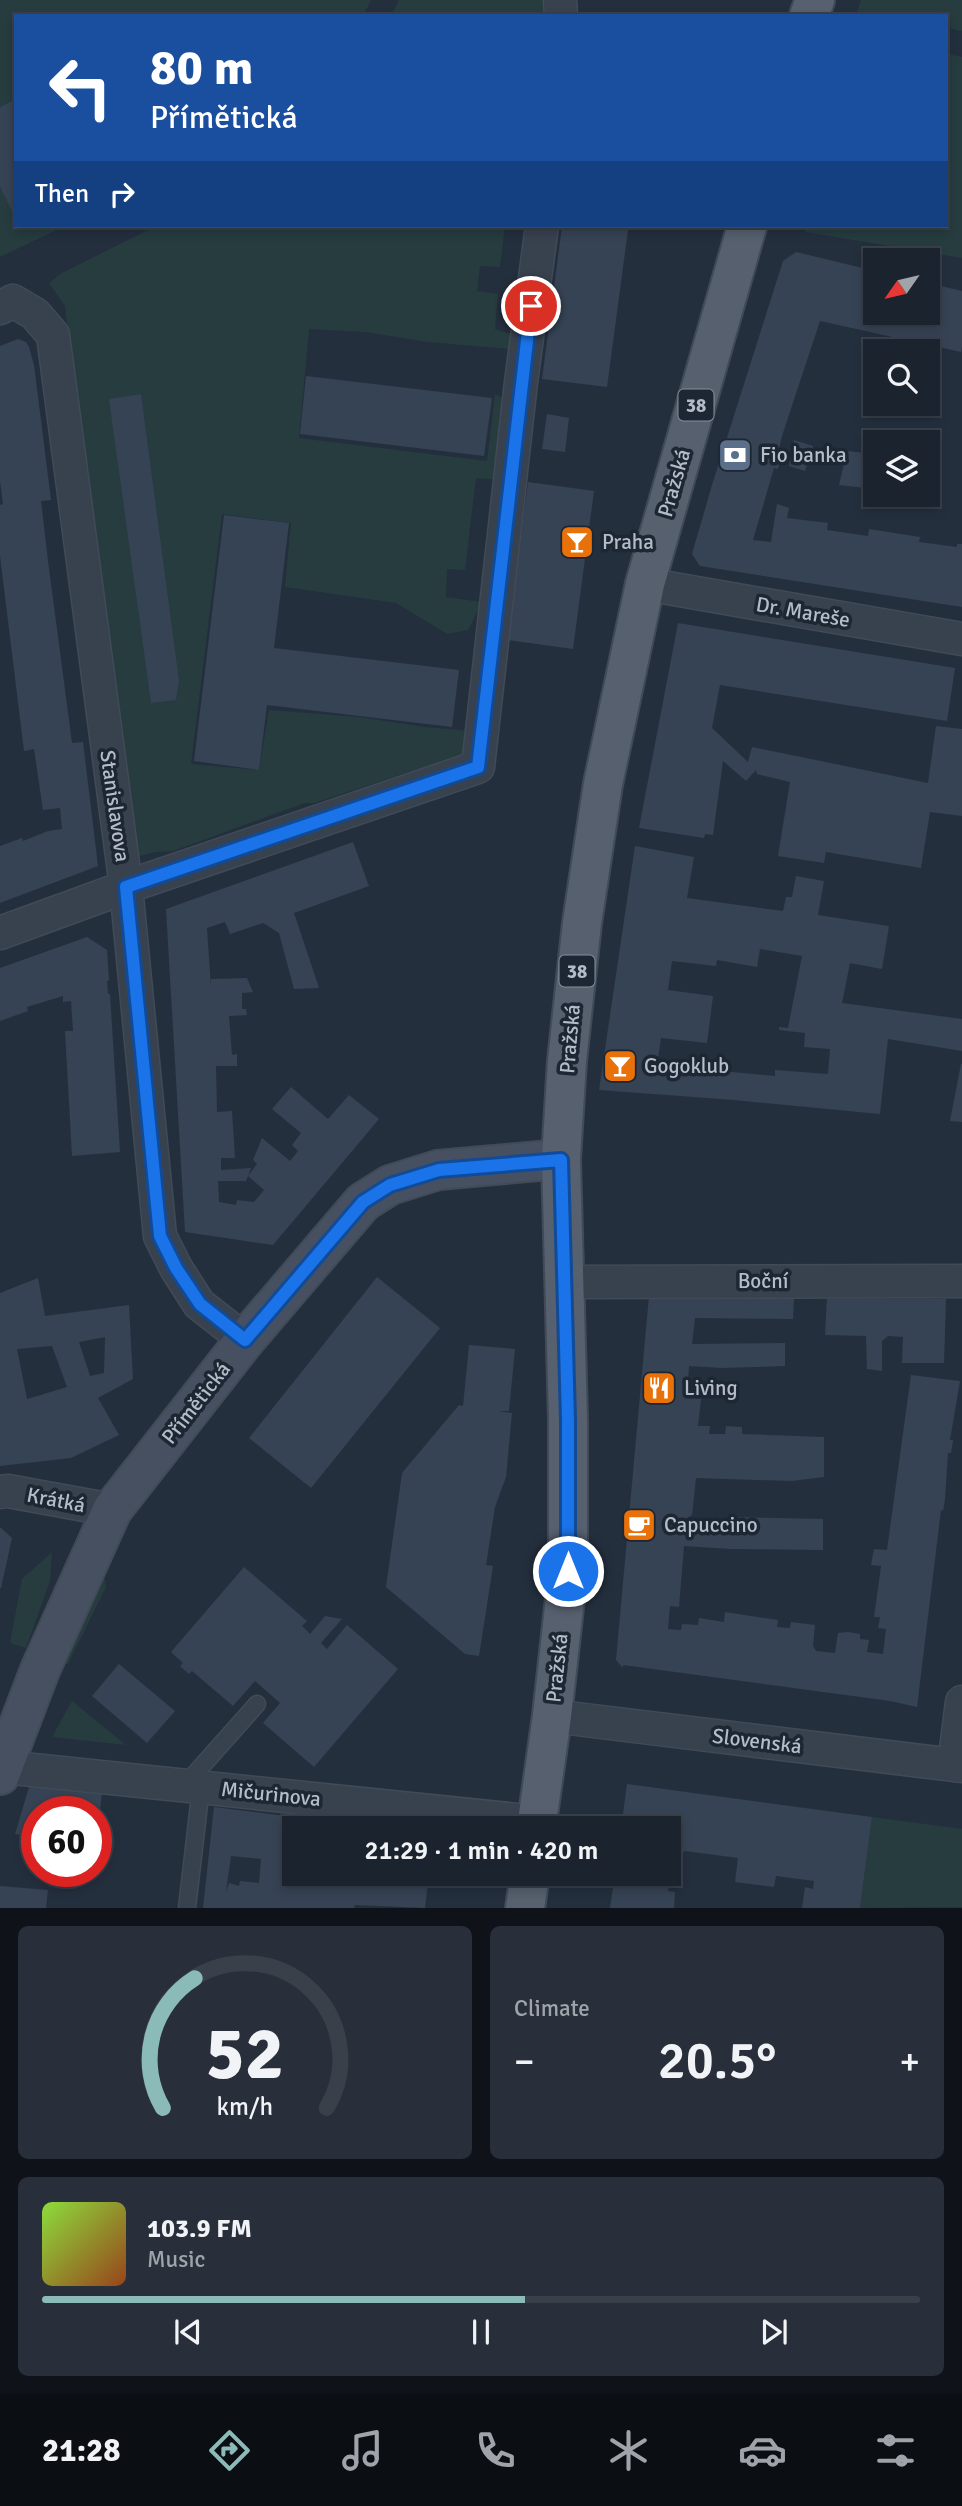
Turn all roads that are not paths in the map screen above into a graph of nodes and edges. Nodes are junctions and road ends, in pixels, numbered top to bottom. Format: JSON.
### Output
{"nodes":[{"id":1,"x":542,"y":228,"type":"edge"},
{"id":2,"x":746,"y":228,"type":"edge"},
{"id":3,"x":6,"y":305,"type":"edge"},
{"id":4,"x":645,"y":584,"type":"junction"},
{"id":5,"x":962,"y":639,"type":"edge"},
{"id":6,"x":126,"y":887,"type":"junction"},
{"id":7,"x":0,"y":933,"type":"edge"},
{"id":8,"x":561,"y":1160,"type":"junction"},
{"id":9,"x":962,"y":1281,"type":"edge"},
{"id":10,"x":564,"y":1282,"type":"junction"},
{"id":11,"x":245,"y":1340,"type":"junction"},
{"id":12,"x":0,"y":1492,"type":"edge"},
{"id":13,"x":113,"y":1510,"type":"junction"},
{"id":14,"x":962,"y":1702,"type":"edge"},
{"id":15,"x":257,"y":1704,"type":"dead end"},
{"id":16,"x":552,"y":1716,"type":"junction"},
{"id":17,"x":958,"y":1765,"type":"edge"},
{"id":18,"x":2,"y":1771,"type":"edge"},
{"id":19,"x":193,"y":1786,"type":"junction"},
{"id":20,"x":451,"y":1816,"type":"edge"},
{"id":21,"x":538,"y":1816,"type":"edge"},
{"id":22,"x":528,"y":1886,"type":"edge"},
{"id":23,"x":187,"y":1908,"type":"edge"},
{"id":24,"x":525,"y":1908,"type":"edge"}],
"edges":[{"from":1,"to":6,"type":"street"},
{"from":2,"to":4,"type":"main road","name":"Pražská","number":"38"},
{"from":3,"to":6,"type":"street","name":"Stanislavova"},
{"from":4,"to":5,"type":"street","name":"Dr. Mareše"},
{"from":4,"to":8,"type":"main road","name":"Pražská","number":"38"},
{"from":6,"to":7,"type":"street"},
{"from":6,"to":11,"type":"street","name":"Stanislavova"},
{"from":8,"to":10,"type":"main road","name":"Pražská","number":"38"},
{"from":8,"to":11,"type":"main road","name":"Přímětická"},
{"from":9,"to":10,"type":"street","name":"Boční"},
{"from":10,"to":16,"type":"main road","name":"Pražská","number":"38"},
{"from":11,"to":13,"type":"main road","name":"Přímětická"},
{"from":12,"to":13,"type":"street","name":"Krátká"},
{"from":13,"to":18,"type":"main road","name":"Přímětická"},
{"from":14,"to":17,"type":"street"},
{"from":15,"to":19,"type":"lane"},
{"from":16,"to":17,"type":"street","name":"Slovenská"},
{"from":16,"to":21,"type":"main road","name":"Pražská","number":"38"},
{"from":18,"to":19,"type":"street","name":"Mičurinova"},
{"from":19,"to":20,"type":"street","name":"Mičurinova"},
{"from":19,"to":23,"type":"lane"},
{"from":22,"to":24,"type":"main road"}]}
